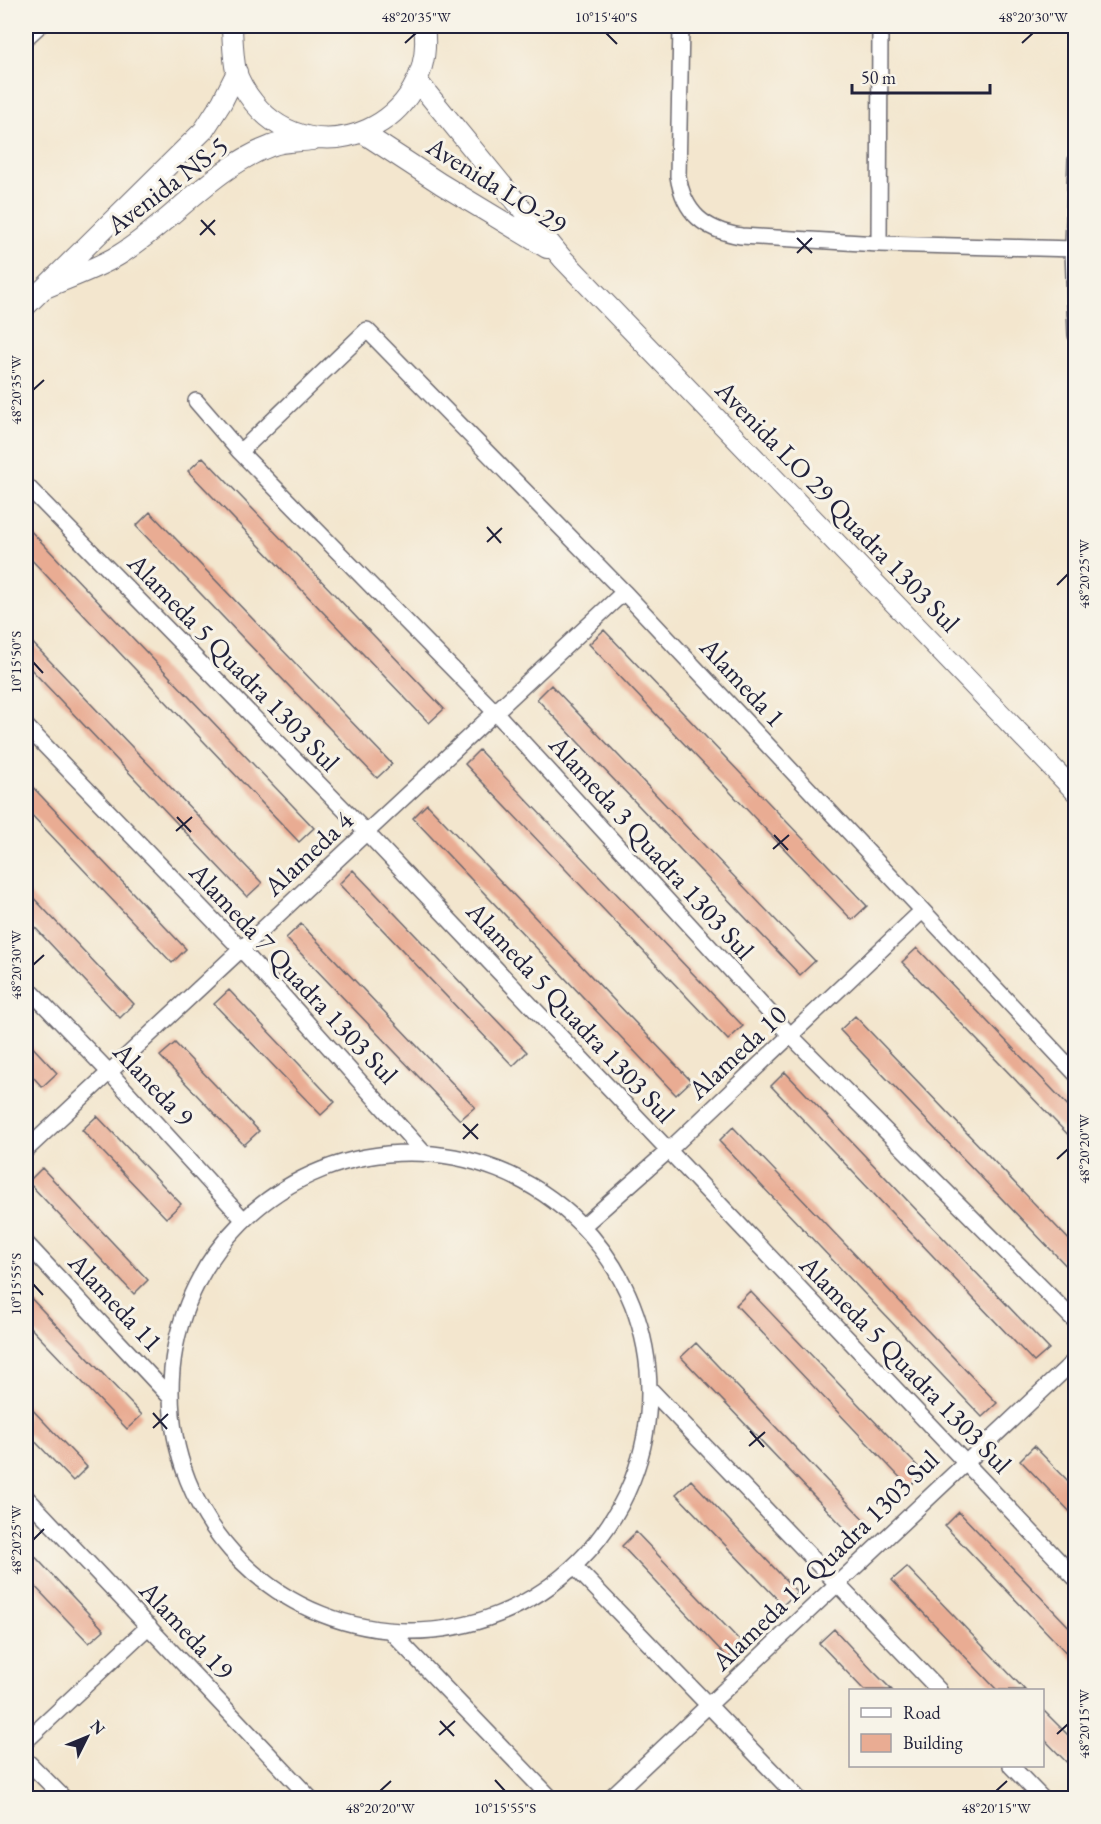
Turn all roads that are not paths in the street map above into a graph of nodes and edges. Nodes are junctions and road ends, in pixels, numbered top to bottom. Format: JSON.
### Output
{"nodes":[{"id":1,"x":39,"y":26,"type":"edge"},
{"id":2,"x":234,"y":26,"type":"edge"},
{"id":3,"x":424,"y":26,"type":"edge"},
{"id":4,"x":681,"y":26,"type":"edge"},
{"id":5,"x":880,"y":26,"type":"edge"},
{"id":6,"x":26,"y":38,"type":"edge"},
{"id":7,"x":237,"y":72,"type":"junction"},
{"id":8,"x":418,"y":82,"type":"junction"},
{"id":9,"x":363,"y":133,"type":"junction"},
{"id":10,"x":326,"y":139,"type":"junction"},
{"id":11,"x":1076,"y":160,"type":"edge"},
{"id":12,"x":879,"y":244,"type":"junction"},
{"id":13,"x":1074,"y":249,"type":"edge"},
{"id":14,"x":562,"y":258,"type":"junction"},
{"id":15,"x":43,"y":289,"type":"junction"},
{"id":16,"x":26,"y":306,"type":"edge"},
{"id":17,"x":1076,"y":335,"type":"edge"},
{"id":18,"x":196,"y":401,"type":"dead end"},
{"id":19,"x":240,"y":452,"type":"junction"},
{"id":20,"x":26,"y":485,"type":"edge"},
{"id":21,"x":624,"y":592,"type":"junction"},
{"id":22,"x":496,"y":713,"type":"junction"},
{"id":23,"x":26,"y":726,"type":"edge"},
{"id":24,"x":1076,"y":792,"type":"edge"},
{"id":25,"x":367,"y":833,"type":"junction"},
{"id":26,"x":922,"y":911,"type":"junction"},
{"id":27,"x":241,"y":949,"type":"junction"},
{"id":28,"x":26,"y":986,"type":"edge"},
{"id":29,"x":791,"y":1036,"type":"junction"},
{"id":30,"x":110,"y":1072,"type":"junction"},
{"id":31,"x":1076,"y":1074,"type":"edge"},
{"id":32,"x":26,"y":1150,"type":"edge"},
{"id":33,"x":668,"y":1151,"type":"junction"},
{"id":34,"x":423,"y":1152,"type":"junction"},
{"id":35,"x":242,"y":1218,"type":"junction"},
{"id":36,"x":582,"y":1226,"type":"junction"},
{"id":37,"x":26,"y":1243,"type":"edge"},
{"id":38,"x":1076,"y":1322,"type":"edge"},
{"id":39,"x":1076,"y":1359,"type":"edge"},
{"id":40,"x":650,"y":1389,"type":"junction"},
{"id":41,"x":169,"y":1396,"type":"junction"},
{"id":42,"x":964,"y":1462,"type":"junction"},
{"id":43,"x":26,"y":1497,"type":"edge"},
{"id":44,"x":575,"y":1567,"type":"junction"},
{"id":45,"x":1076,"y":1579,"type":"edge"},
{"id":46,"x":836,"y":1583,"type":"junction"},
{"id":47,"x":149,"y":1626,"type":"junction"},
{"id":48,"x":391,"y":1632,"type":"junction"},
{"id":49,"x":938,"y":1689,"type":"edge"},
{"id":50,"x":709,"y":1704,"type":"junction"},
{"id":51,"x":26,"y":1741,"type":"edge"},
{"id":52,"x":26,"y":1760,"type":"edge"},
{"id":53,"x":1012,"y":1767,"type":"edge"},
{"id":54,"x":64,"y":1798,"type":"edge"},
{"id":55,"x":310,"y":1798,"type":"edge"},
{"id":56,"x":551,"y":1798,"type":"edge"},
{"id":57,"x":610,"y":1798,"type":"edge"},
{"id":58,"x":798,"y":1798,"type":"edge"},
{"id":59,"x":1042,"y":1798,"type":"edge"}],
"edges":[{"from":1,"to":6,"type":"street"},
{"from":2,"to":7,"type":"street"},
{"from":3,"to":8,"type":"street"},
{"from":4,"to":12,"type":"street"},
{"from":5,"to":12,"type":"street"},
{"from":7,"to":10,"type":"street"},
{"from":7,"to":15,"type":"street","name":"Avenida NS-5"},
{"from":8,"to":9,"type":"street"},
{"from":8,"to":14,"type":"street","name":"Avenida LO-29"},
{"from":9,"to":10,"type":"street","name":"Avenida NS-5"},
{"from":9,"to":14,"type":"street","name":"Avenida LO-29"},
{"from":10,"to":15,"type":"street","name":"Avenida NS-5"},
{"from":11,"to":13,"type":"street"},
{"from":12,"to":13,"type":"street"},
{"from":13,"to":17,"type":"street"},
{"from":14,"to":24,"type":"street","name":"Avenida LO 29 Quadra 1303 Sul"},
{"from":15,"to":16,"type":"street","name":"Avenida NS-5"},
{"from":18,"to":19,"type":"street","name":"Alameda 3 Quadra 1303 Sul"},
{"from":19,"to":21,"type":"street","name":"Alameda 1"},
{"from":19,"to":22,"type":"street","name":"Alameda 3 Quadra 1303 Sul"},
{"from":20,"to":25,"type":"street","name":"Alameda 5 Quadra 1303 Sul"},
{"from":21,"to":22,"type":"street","name":"Alameda 4"},
{"from":21,"to":26,"type":"street","name":"Alameda 1"},
{"from":22,"to":25,"type":"street","name":"Alameda 4"},
{"from":22,"to":29,"type":"street","name":"Alameda 3 Quadra 1303 Sul"},
{"from":23,"to":27,"type":"street","name":"Alameda 7 Quadra 1303 Sul"},
{"from":25,"to":27,"type":"street","name":"Alameda 4"},
{"from":25,"to":33,"type":"street","name":"Alameda 5 Quadra 1303 Sul"},
{"from":26,"to":29,"type":"street","name":"Alameda 10"},
{"from":26,"to":31,"type":"street","name":"Alameda 1"},
{"from":27,"to":30,"type":"street","name":"Alameda 4"},
{"from":27,"to":34,"type":"street","name":"Alameda 7 Quadra 1303 Sul"},
{"from":28,"to":30,"type":"street","name":"Alaneda 9"},
{"from":29,"to":33,"type":"street","name":"Alameda 10"},
{"from":29,"to":38,"type":"street","name":"Alameda 3 Quadra 1303 Sul"},
{"from":30,"to":32,"type":"street","name":"Alameda 4"},
{"from":30,"to":35,"type":"street","name":"Alaneda 9"},
{"from":33,"to":36,"type":"street","name":"Alameda 10"},
{"from":33,"to":42,"type":"street","name":"Alameda 5 Quadra 1303 Sul"},
{"from":34,"to":35,"type":"street"},
{"from":34,"to":36,"type":"street"},
{"from":35,"to":41,"type":"street"},
{"from":36,"to":40,"type":"street"},
{"from":37,"to":41,"type":"street","name":"Alameda 11"},
{"from":39,"to":42,"type":"street","name":"Alameda 12 Quadra 1303 Sul"},
{"from":40,"to":44,"type":"street"},
{"from":40,"to":46,"type":"street"},
{"from":41,"to":48,"type":"street"},
{"from":42,"to":45,"type":"street","name":"Alameda 5 Quadra 1303 Sul"},
{"from":42,"to":46,"type":"street","name":"Alameda 12 Quadra 1303 Sul"},
{"from":43,"to":47,"type":"street","name":"Alameda 19"},
{"from":44,"to":48,"type":"street"},
{"from":44,"to":50,"type":"street"},
{"from":46,"to":49,"type":"street"},
{"from":46,"to":50,"type":"street","name":"Alameda 12 Quadra 1303 Sul"},
{"from":47,"to":51,"type":"street"},
{"from":47,"to":55,"type":"street","name":"Alameda 19"},
{"from":48,"to":56,"type":"street"},
{"from":50,"to":57,"type":"street","name":"Alameda 12 Quadra 1303 Sul"},
{"from":50,"to":58,"type":"street"},
{"from":52,"to":54,"type":"street"},
{"from":53,"to":59,"type":"street"}]}
